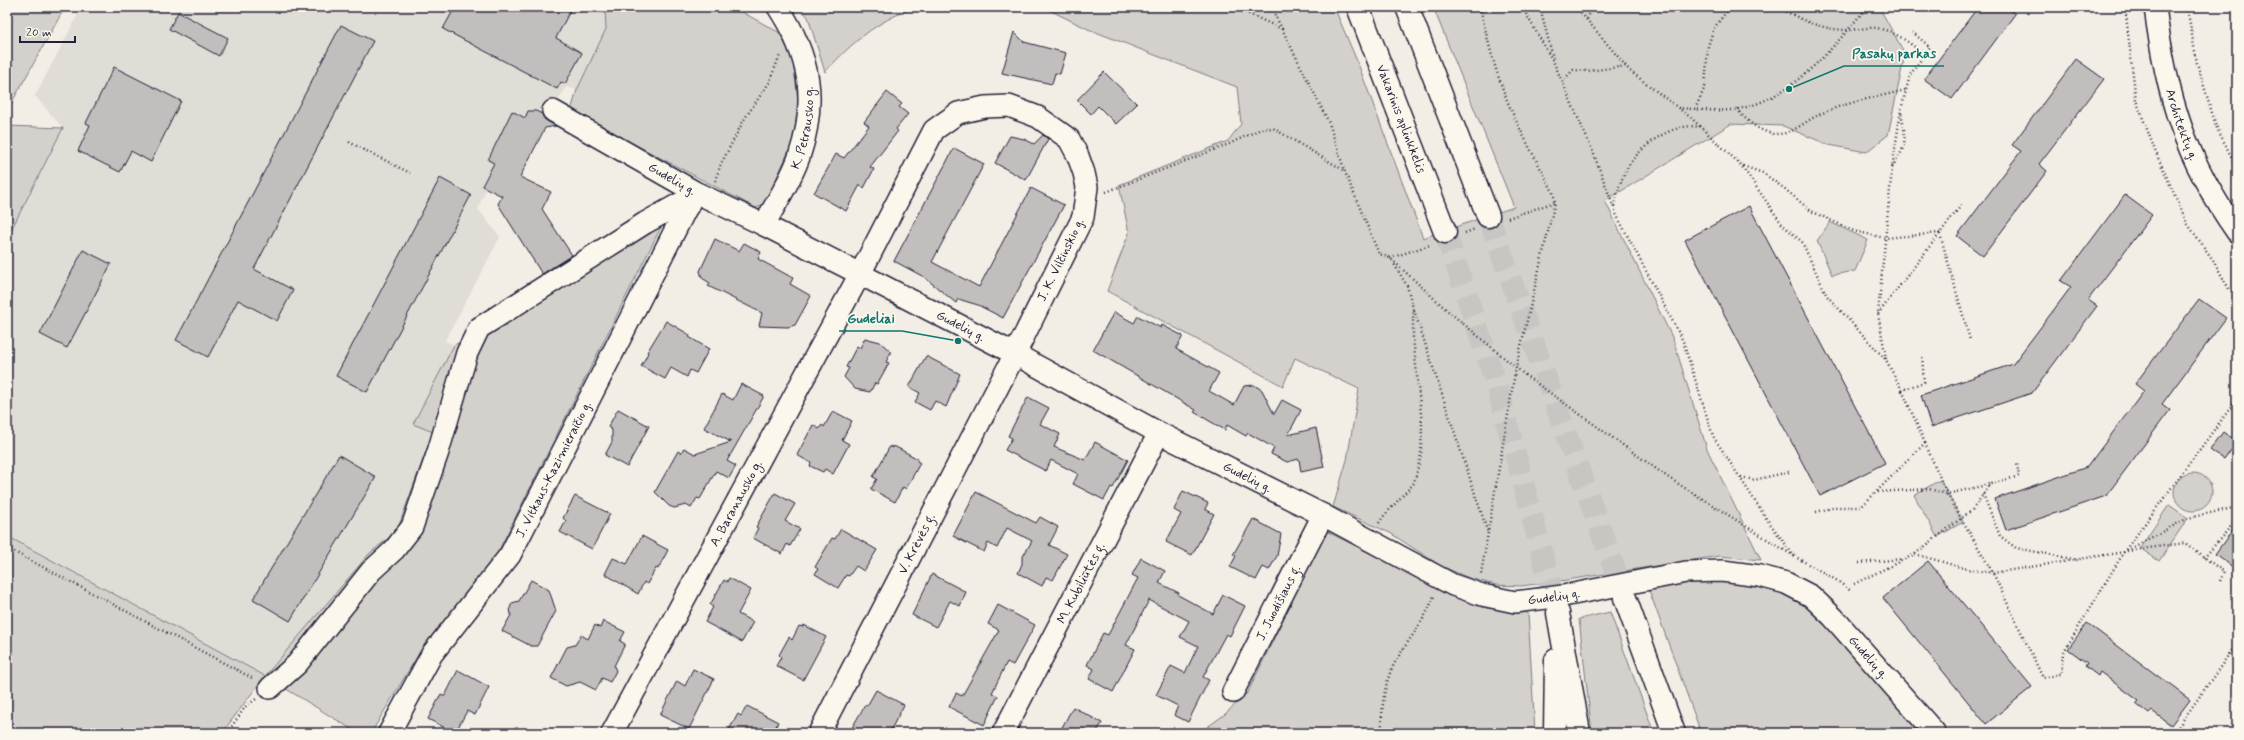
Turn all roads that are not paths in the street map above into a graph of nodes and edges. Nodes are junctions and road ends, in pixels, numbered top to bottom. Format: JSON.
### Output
{"nodes":[{"id":1,"x":778,"y":7,"type":"edge"},
{"id":2,"x":1358,"y":7,"type":"edge"},
{"id":3,"x":1407,"y":7,"type":"edge"},
{"id":4,"x":2155,"y":7,"type":"edge"},
{"id":5,"x":553,"y":111,"type":"dead end"},
{"id":6,"x":697,"y":199,"type":"junction"},
{"id":7,"x":1488,"y":216,"type":"tunnel mouth"},
{"id":8,"x":764,"y":225,"type":"junction"},
{"id":9,"x":1446,"y":232,"type":"tunnel mouth"},
{"id":10,"x":2237,"y":232,"type":"edge"},
{"id":11,"x":860,"y":274,"type":"junction"},
{"id":12,"x":1015,"y":354,"type":"junction"},
{"id":13,"x":1159,"y":433,"type":"junction"},
{"id":14,"x":1323,"y":514,"type":"junction"},
{"id":15,"x":1625,"y":598,"type":"tunnel mouth"},
{"id":16,"x":270,"y":688,"type":"road end"},
{"id":17,"x":1233,"y":692,"type":"dead end"},
{"id":18,"x":389,"y":733,"type":"edge"},
{"id":19,"x":612,"y":733,"type":"edge"},
{"id":20,"x":818,"y":733,"type":"edge"},
{"id":21,"x":1004,"y":733,"type":"edge"},
{"id":22,"x":1555,"y":733,"type":"edge"},
{"id":23,"x":1579,"y":733,"type":"edge"},
{"id":24,"x":1674,"y":733,"type":"edge"},
{"id":25,"x":1935,"y":733,"type":"edge"}],
"edges":[{"from":1,"to":8,"type":"street","name":"K. Petrausko g."},
{"from":2,"to":9,"type":"highway","name":"Vakarinis aplinkkelis"},
{"from":3,"to":7,"type":"highway"},
{"from":4,"to":10,"type":"street","name":"Architektų g."},
{"from":5,"to":6,"type":"street","name":"Gudelių g."},
{"from":6,"to":8,"type":"street","name":"Gudelių g."},
{"from":6,"to":16,"type":"street"},
{"from":6,"to":18,"type":"street","name":"J. Vitkaus-Kazimieraičio g."},
{"from":8,"to":11,"type":"street","name":"Gudelių g."},
{"from":11,"to":12,"type":"street","name":"Gudelių g."},
{"from":11,"to":12,"type":"street","name":"J. K. Vilčinskio g."},
{"from":11,"to":19,"type":"street","name":"A. Baranausko g."},
{"from":12,"to":13,"type":"street","name":"Gudelių g."},
{"from":12,"to":20,"type":"street","name":"V. Krėvės g."},
{"from":13,"to":14,"type":"street","name":"Gudelių g."},
{"from":13,"to":21,"type":"street","name":"M. Kubiliūtės g."},
{"from":14,"to":17,"type":"street","name":"J. Juodišiaus g."},
{"from":14,"to":25,"type":"street","name":"Gudelių g."},
{"from":15,"to":24,"type":"highway"},
{"from":22,"to":23,"type":"highway"}]}
